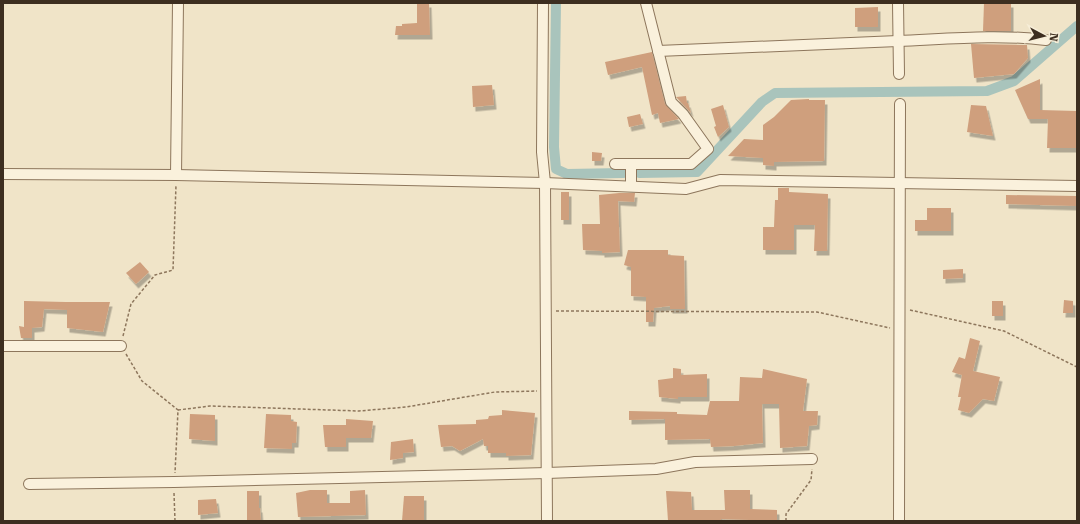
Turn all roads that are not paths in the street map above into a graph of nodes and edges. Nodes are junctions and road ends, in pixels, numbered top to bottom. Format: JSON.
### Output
{"nodes":[{"id":1,"x":178,"y":3,"type":"edge"},
{"id":2,"x":543,"y":3,"type":"edge"},
{"id":3,"x":646,"y":3,"type":"edge"},
{"id":4,"x":898,"y":3,"type":"edge"},
{"id":5,"x":1046,"y":40,"type":"dead end"},
{"id":6,"x":899,"y":41,"type":"junction"},
{"id":7,"x":658,"y":51,"type":"junction"},
{"id":8,"x":900,"y":74,"type":"dead end"},
{"id":9,"x":900,"y":104,"type":"dead end"},
{"id":10,"x":615,"y":164,"type":"dead end"},
{"id":11,"x":631,"y":164,"type":"junction"},
{"id":12,"x":3,"y":174,"type":"edge"},
{"id":13,"x":176,"y":175,"type":"junction"},
{"id":14,"x":545,"y":183,"type":"junction"},
{"id":15,"x":900,"y":183,"type":"junction"},
{"id":16,"x":631,"y":186,"type":"junction"},
{"id":17,"x":1077,"y":186,"type":"edge"},
{"id":18,"x":3,"y":346,"type":"edge"},
{"id":19,"x":121,"y":346,"type":"road end"},
{"id":20,"x":812,"y":460,"type":"road end"},
{"id":21,"x":547,"y":473,"type":"junction"},
{"id":22,"x":29,"y":484,"type":"dead end"},
{"id":23,"x":547,"y":521,"type":"edge"},
{"id":24,"x":899,"y":521,"type":"edge"}],
"edges":[{"from":1,"to":13,"type":"street"},
{"from":2,"to":14,"type":"street"},
{"from":3,"to":7,"type":"street"},
{"from":4,"to":6,"type":"street"},
{"from":5,"to":6,"type":"street"},
{"from":6,"to":7,"type":"street"},
{"from":6,"to":8,"type":"street"},
{"from":7,"to":11,"type":"street"},
{"from":9,"to":15,"type":"street"},
{"from":10,"to":11,"type":"street"},
{"from":11,"to":16,"type":"street"},
{"from":12,"to":13,"type":"street"},
{"from":13,"to":14,"type":"street"},
{"from":14,"to":16,"type":"street"},
{"from":14,"to":21,"type":"street"},
{"from":15,"to":16,"type":"street"},
{"from":15,"to":17,"type":"street"},
{"from":15,"to":24,"type":"street"},
{"from":18,"to":19,"type":"street"},
{"from":20,"to":21,"type":"street"},
{"from":21,"to":22,"type":"street"},
{"from":21,"to":23,"type":"street"}]}
